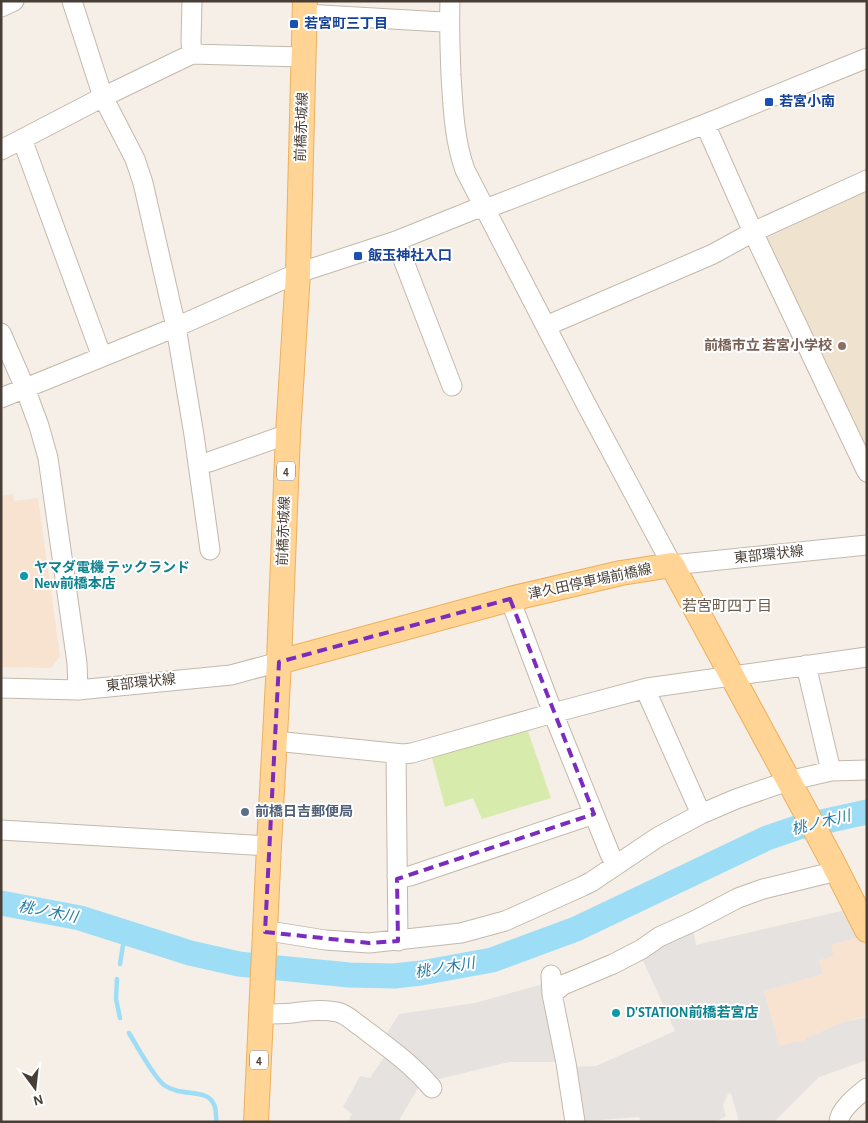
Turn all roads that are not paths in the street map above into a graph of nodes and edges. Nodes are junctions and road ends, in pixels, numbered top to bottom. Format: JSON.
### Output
{"nodes":[{"id":1,"x":14,"y":1,"type":"edge"},
{"id":2,"x":72,"y":1,"type":"edge"},
{"id":3,"x":192,"y":1,"type":"edge"},
{"id":4,"x":450,"y":1,"type":"edge"},
{"id":5,"x":1,"y":7,"type":"edge"},
{"id":6,"x":305,"y":8,"type":"edge"},
{"id":7,"x":449,"y":25,"type":"junction"},
{"id":8,"x":192,"y":54,"type":"junction"},
{"id":9,"x":304,"y":57,"type":"junction"},
{"id":10,"x":867,"y":58,"type":"edge"},
{"id":11,"x":103,"y":97,"type":"junction"},
{"id":12,"x":704,"y":124,"type":"junction"},
{"id":13,"x":22,"y":139,"type":"junction"},
{"id":14,"x":2,"y":148,"type":"edge"},
{"id":15,"x":867,"y":180,"type":"edge"},
{"id":16,"x":484,"y":207,"type":"junction"},
{"id":17,"x":753,"y":232,"type":"junction"},
{"id":18,"x":396,"y":241,"type":"junction"},
{"id":19,"x":298,"y":272,"type":"junction"},
{"id":20,"x":546,"y":326,"type":"junction"},
{"id":21,"x":176,"y":327,"type":"junction"},
{"id":22,"x":1,"y":333,"type":"edge"},
{"id":23,"x":102,"y":357,"type":"junction"},
{"id":24,"x":452,"y":386,"type":"dead end"},
{"id":25,"x":25,"y":388,"type":"junction"},
{"id":26,"x":1,"y":398,"type":"edge"},
{"id":27,"x":288,"y":434,"type":"junction"},
{"id":28,"x":198,"y":464,"type":"junction"},
{"id":29,"x":867,"y":472,"type":"edge"},
{"id":30,"x":867,"y":545,"type":"edge"},
{"id":31,"x":210,"y":550,"type":"dead end"},
{"id":32,"x":672,"y":565,"type":"junction"},
{"id":33,"x":510,"y":599,"type":"junction"},
{"id":34,"x":867,"y":657,"type":"edge"},
{"id":35,"x":279,"y":662,"type":"junction"},
{"id":36,"x":806,"y":665,"type":"junction"},
{"id":37,"x":732,"y":676,"type":"junction"},
{"id":38,"x":1,"y":688,"type":"edge"},
{"id":39,"x":647,"y":688,"type":"junction"},
{"id":40,"x":78,"y":690,"type":"junction"},
{"id":41,"x":553,"y":713,"type":"junction"},
{"id":42,"x":275,"y":741,"type":"junction"},
{"id":43,"x":396,"y":754,"type":"junction"},
{"id":44,"x":867,"y":770,"type":"edge"},
{"id":45,"x":831,"y":771,"type":"junction"},
{"id":46,"x":793,"y":791,"type":"junction"},
{"id":47,"x":594,"y":814,"type":"junction"},
{"id":48,"x":701,"y":814,"type":"junction"},
{"id":49,"x":1,"y":830,"type":"edge"},
{"id":50,"x":268,"y":846,"type":"junction"},
{"id":51,"x":616,"y":865,"type":"junction"},
{"id":52,"x":834,"y":865,"type":"junction"},
{"id":53,"x":397,"y":876,"type":"junction"},
{"id":54,"x":867,"y":930,"type":"edge"},
{"id":55,"x":265,"y":937,"type":"junction"},
{"id":56,"x":398,"y":940,"type":"junction"},
{"id":57,"x":551,"y":975,"type":"dead end"},
{"id":58,"x":552,"y":994,"type":"junction"},
{"id":59,"x":261,"y":1006,"type":"junction"},
{"id":60,"x":432,"y":1088,"type":"dead end"},
{"id":61,"x":867,"y":1088,"type":"edge"},
{"id":62,"x":256,"y":1122,"type":"edge"},
{"id":63,"x":575,"y":1122,"type":"edge"},
{"id":64,"x":839,"y":1122,"type":"edge"}],
"edges":[{"from":1,"to":5,"type":"street"},
{"from":2,"to":11,"type":"street"},
{"from":3,"to":8,"type":"street"},
{"from":4,"to":7,"type":"street"},
{"from":6,"to":7,"type":"street"},
{"from":6,"to":9,"type":"main road","name":"前橋赤城線","number":"4"},
{"from":7,"to":16,"type":"street"},
{"from":8,"to":9,"type":"street"},
{"from":8,"to":11,"type":"street"},
{"from":9,"to":19,"type":"main road","name":"前橋赤城線","number":"4"},
{"from":10,"to":12,"type":"street"},
{"from":11,"to":13,"type":"street"},
{"from":11,"to":21,"type":"street"},
{"from":12,"to":16,"type":"street"},
{"from":12,"to":17,"type":"street"},
{"from":13,"to":14,"type":"street"},
{"from":13,"to":23,"type":"street"},
{"from":15,"to":17,"type":"street"},
{"from":16,"to":18,"type":"street"},
{"from":16,"to":20,"type":"street"},
{"from":17,"to":20,"type":"street"},
{"from":17,"to":29,"type":"street"},
{"from":18,"to":19,"type":"street"},
{"from":18,"to":24,"type":"street"},
{"from":19,"to":21,"type":"street"},
{"from":19,"to":27,"type":"main road","name":"前橋赤城線","number":"4"},
{"from":20,"to":32,"type":"street"},
{"from":21,"to":23,"type":"street"},
{"from":21,"to":28,"type":"street"},
{"from":22,"to":25,"type":"street"},
{"from":23,"to":25,"type":"street"},
{"from":25,"to":26,"type":"street"},
{"from":25,"to":40,"type":"street"},
{"from":27,"to":28,"type":"street"},
{"from":27,"to":35,"type":"main road","name":"前橋赤城線","number":"4"},
{"from":28,"to":31,"type":"street"},
{"from":30,"to":32,"type":"street","name":"東部環状線"},
{"from":32,"to":33,"type":"main road","name":"津久田停車場前橋線"},
{"from":32,"to":37,"type":"main road"},
{"from":33,"to":35,"type":"main road","name":"津久田停車場前橋線"},
{"from":33,"to":41,"type":"street"},
{"from":34,"to":36,"type":"street"},
{"from":35,"to":40,"type":"street","name":"東部環状線"},
{"from":35,"to":42,"type":"main road","name":"前橋赤城線","number":"4"},
{"from":36,"to":37,"type":"street"},
{"from":36,"to":45,"type":"street"},
{"from":37,"to":39,"type":"street"},
{"from":37,"to":46,"type":"main road"},
{"from":38,"to":40,"type":"street","name":"東部環状線"},
{"from":39,"to":41,"type":"street"},
{"from":39,"to":48,"type":"street"},
{"from":41,"to":43,"type":"street"},
{"from":41,"to":47,"type":"street"},
{"from":42,"to":43,"type":"street"},
{"from":42,"to":50,"type":"main road","name":"前橋赤城線","number":"4"},
{"from":43,"to":53,"type":"street"},
{"from":44,"to":45,"type":"street"},
{"from":45,"to":46,"type":"street"},
{"from":46,"to":48,"type":"street"},
{"from":46,"to":52,"type":"main road"},
{"from":47,"to":51,"type":"street"},
{"from":47,"to":53,"type":"street"},
{"from":48,"to":51,"type":"street"},
{"from":49,"to":50,"type":"street"},
{"from":50,"to":55,"type":"main road","name":"前橋赤城線","number":"4"},
{"from":51,"to":56,"type":"street"},
{"from":52,"to":54,"type":"main road"},
{"from":52,"to":58,"type":"street"},
{"from":53,"to":56,"type":"street"},
{"from":55,"to":56,"type":"street"},
{"from":55,"to":59,"type":"main road","number":"4"},
{"from":57,"to":58,"type":"street"},
{"from":58,"to":63,"type":"street"},
{"from":59,"to":60,"type":"street"},
{"from":59,"to":62,"type":"main road","number":"4"},
{"from":61,"to":64,"type":"street"}]}
